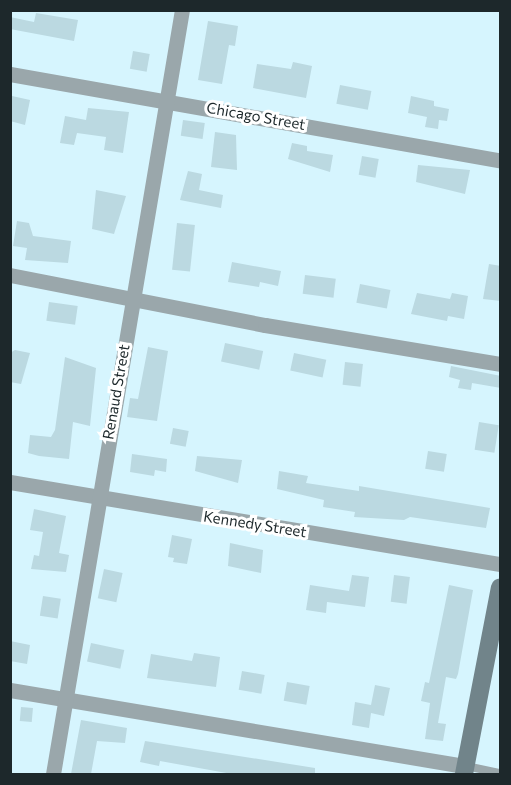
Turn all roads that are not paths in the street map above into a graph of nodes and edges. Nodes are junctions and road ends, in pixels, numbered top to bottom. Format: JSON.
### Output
{"nodes":[{"id":1,"x":182,"y":10,"type":"edge"},
{"id":2,"x":10,"y":74,"type":"edge"},
{"id":3,"x":168,"y":101,"type":"junction"},
{"id":4,"x":501,"y":160,"type":"edge"},
{"id":5,"x":10,"y":275,"type":"edge"},
{"id":6,"x":133,"y":299,"type":"junction"},
{"id":7,"x":501,"y":364,"type":"edge"},
{"id":8,"x":10,"y":483,"type":"edge"},
{"id":9,"x":98,"y":497,"type":"junction"},
{"id":10,"x":501,"y":564,"type":"edge"},
{"id":11,"x":501,"y":587,"type":"edge"},
{"id":12,"x":10,"y":690,"type":"edge"},
{"id":13,"x":65,"y":699,"type":"junction"},
{"id":14,"x":465,"y":770,"type":"edge"},
{"id":15,"x":501,"y":773,"type":"edge"},
{"id":16,"x":53,"y":774,"type":"edge"}],
"edges":[{"from":1,"to":3,"type":"street","name":"Renaud Street"},
{"from":2,"to":3,"type":"street","name":"Chicago Street"},
{"from":3,"to":4,"type":"street","name":"Chicago Street"},
{"from":3,"to":6,"type":"street","name":"Renaud Street"},
{"from":5,"to":6,"type":"street"},
{"from":6,"to":7,"type":"street"},
{"from":6,"to":9,"type":"street","name":"Renaud Street"},
{"from":8,"to":9,"type":"street","name":"Kennedy Street"},
{"from":9,"to":10,"type":"street","name":"Kennedy Street"},
{"from":9,"to":13,"type":"street","name":"Renaud Street"},
{"from":11,"to":14,"type":"street"},
{"from":12,"to":13,"type":"street"},
{"from":13,"to":14,"type":"street"},
{"from":13,"to":16,"type":"street","name":"Renaud Street"},
{"from":14,"to":15,"type":"lane"}]}
